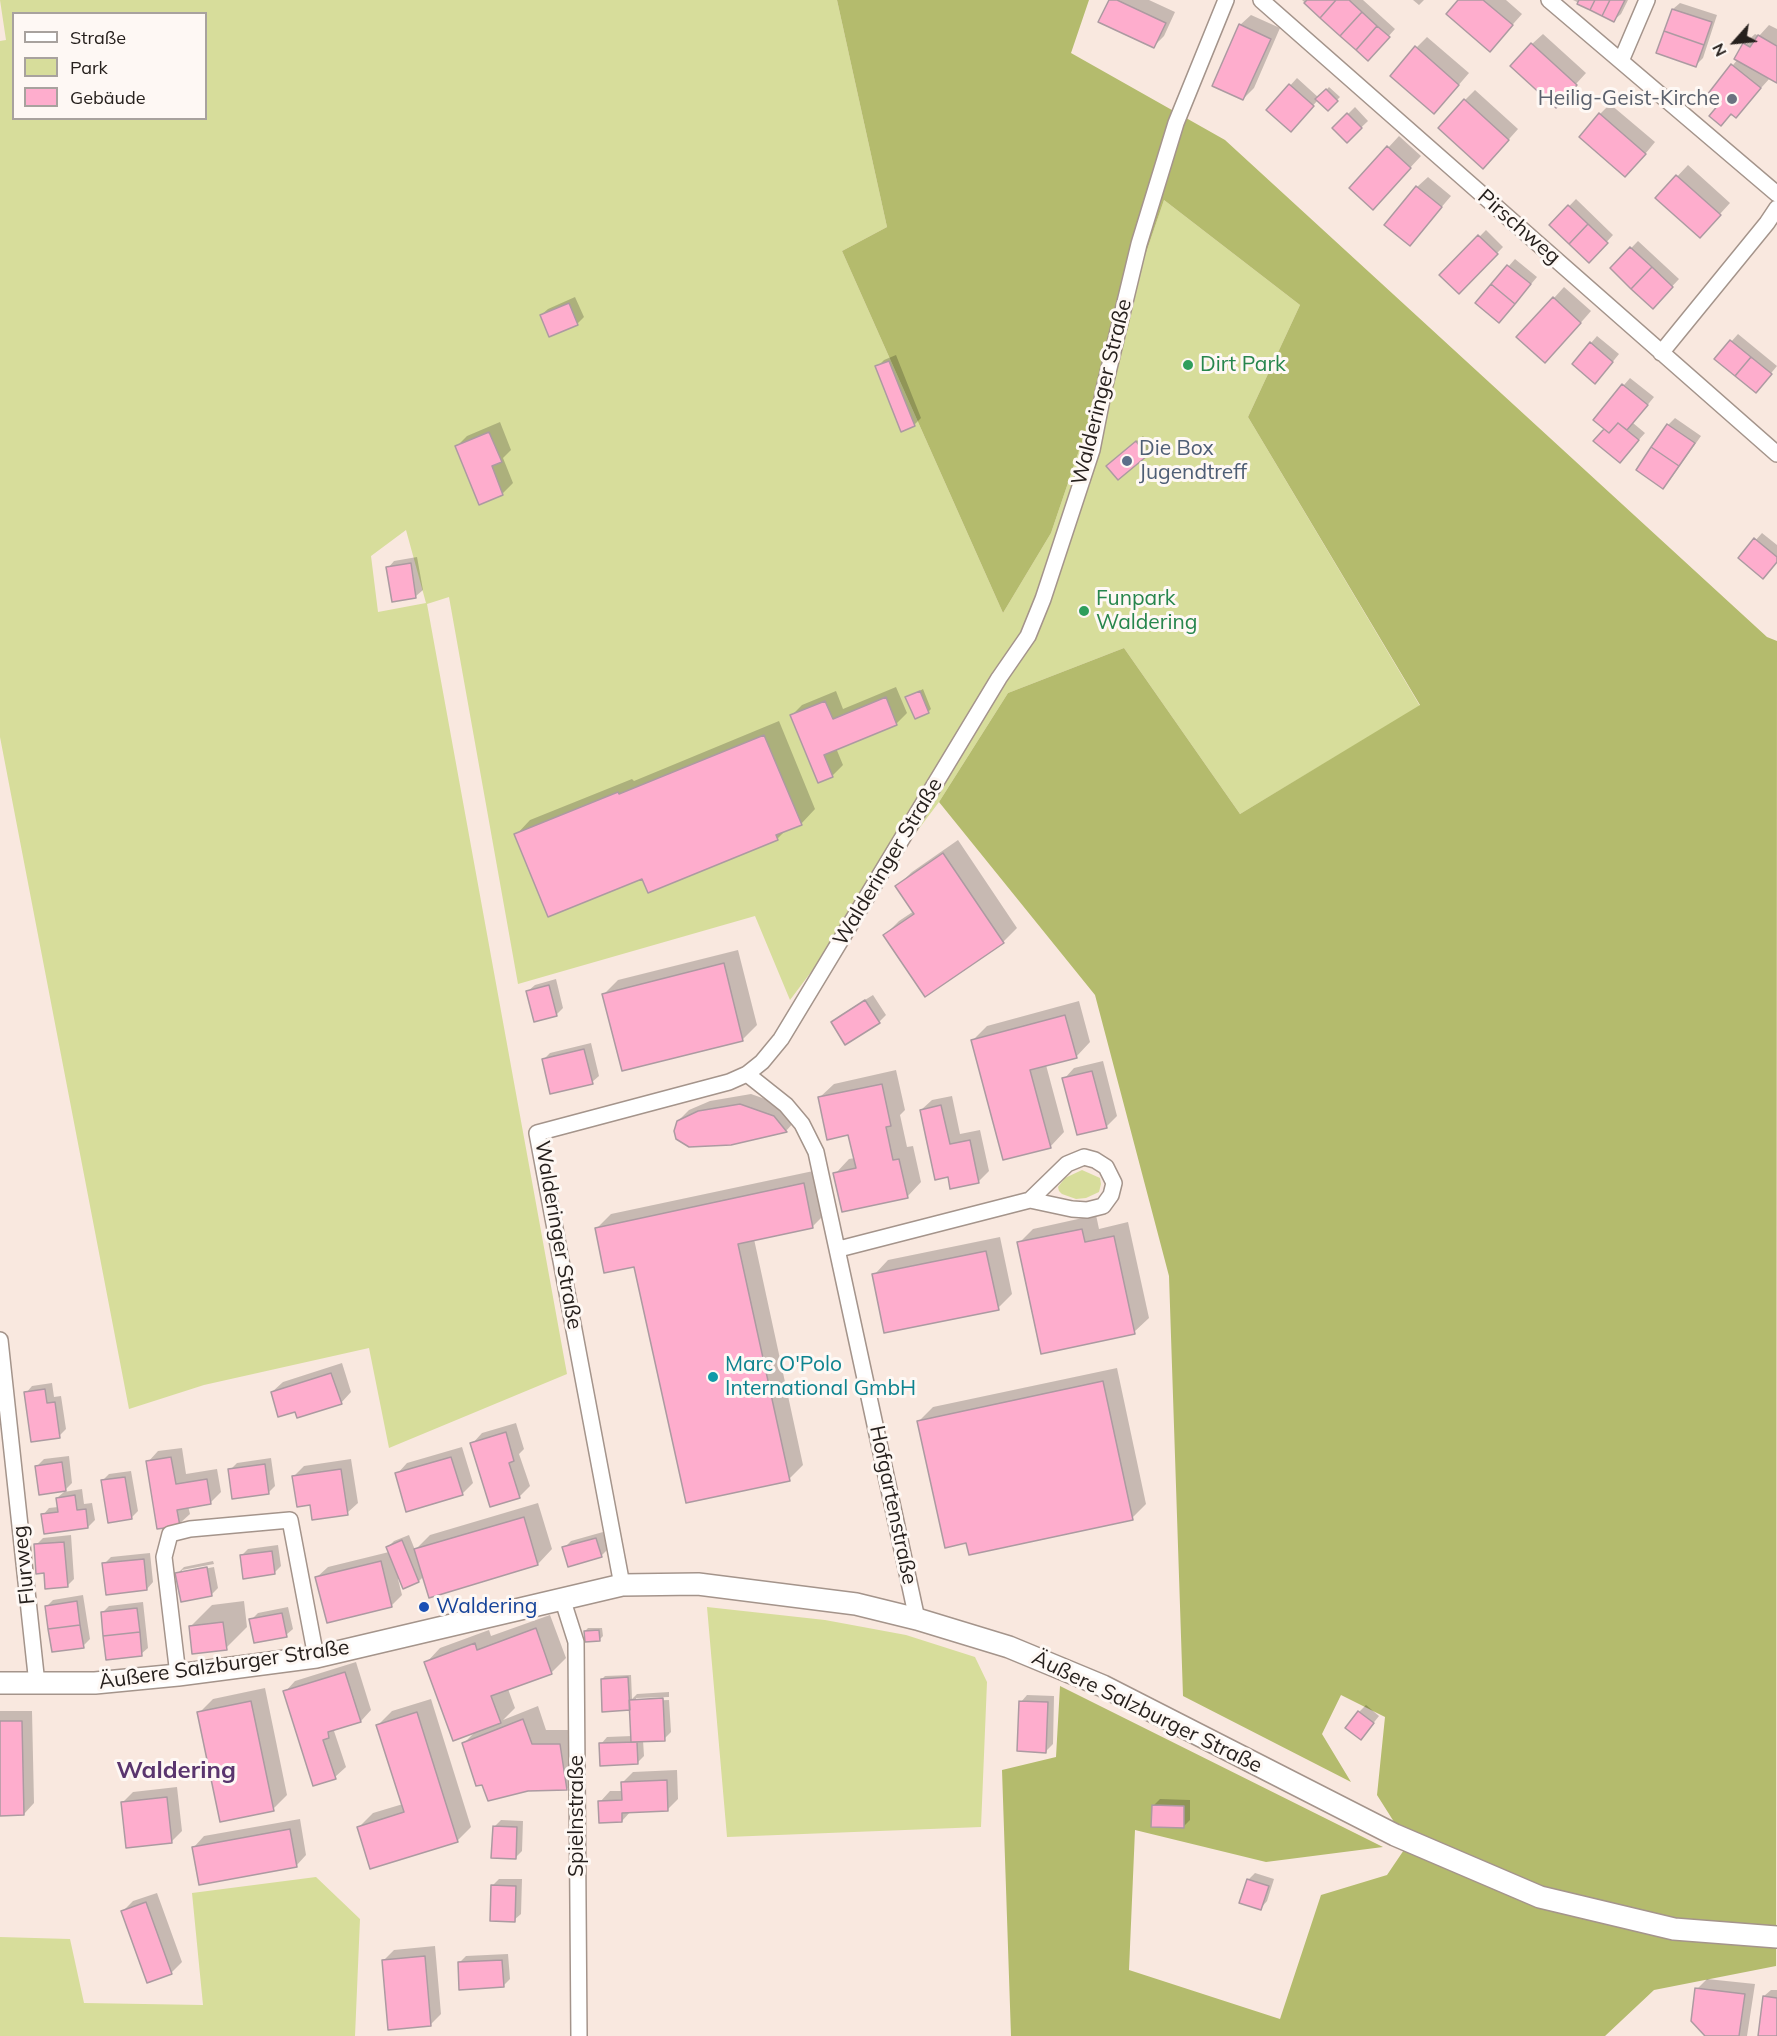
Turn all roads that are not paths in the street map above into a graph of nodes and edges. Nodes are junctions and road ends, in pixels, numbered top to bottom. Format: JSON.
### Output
{"nodes":[{"id":1,"x":1226,"y":0,"type":"edge"},
{"id":2,"x":1261,"y":0,"type":"edge"},
{"id":3,"x":1549,"y":0,"type":"edge"},
{"id":4,"x":1647,"y":0,"type":"edge"},
{"id":5,"x":1621,"y":61,"type":"junction"},
{"id":6,"x":1777,"y":194,"type":"edge"},
{"id":7,"x":1777,"y":208,"type":"edge"},
{"id":8,"x":1661,"y":353,"type":"junction"},
{"id":9,"x":1777,"y":454,"type":"edge"},
{"id":10,"x":747,"y":1074,"type":"junction"},
{"id":11,"x":1030,"y":1200,"type":"junction"},
{"id":12,"x":839,"y":1250,"type":"junction"},
{"id":13,"x":0,"y":1340,"type":"edge"},
{"id":14,"x":2,"y":1376,"type":"edge"},
{"id":15,"x":622,"y":1585,"type":"junction"},
{"id":16,"x":562,"y":1598,"type":"junction"},
{"id":17,"x":917,"y":1619,"type":"junction"},
{"id":18,"x":316,"y":1657,"type":"junction"},
{"id":19,"x":178,"y":1675,"type":"junction"},
{"id":20,"x":0,"y":1683,"type":"edge"},
{"id":21,"x":37,"y":1684,"type":"junction"},
{"id":22,"x":1777,"y":1937,"type":"edge"},
{"id":23,"x":579,"y":2036,"type":"edge"}],
"edges":[{"from":1,"to":10,"type":"street","name":"Walderinger Straße"},
{"from":2,"to":8,"type":"street","name":"Pirschweg"},
{"from":3,"to":5,"type":"street"},
{"from":4,"to":5,"type":"street"},
{"from":5,"to":6,"type":"street"},
{"from":7,"to":8,"type":"street"},
{"from":8,"to":9,"type":"street","name":"Pirschweg"},
{"from":10,"to":12,"type":"street","name":"Hofgartenstraße"},
{"from":10,"to":15,"type":"street","name":"Walderinger Straße"},
{"from":11,"to":11,"type":"street"},
{"from":11,"to":12,"type":"street"},
{"from":12,"to":17,"type":"street","name":"Hofgartenstraße"},
{"from":13,"to":14,"type":"street","name":"Flurweg"},
{"from":14,"to":21,"type":"street","name":"Flurweg"},
{"from":15,"to":16,"type":"main road","name":"Äußere Salzburger Straße"},
{"from":15,"to":17,"type":"main road","name":"Äußere Salzburger Straße"},
{"from":16,"to":18,"type":"main road","name":"Äußere Salzburger Straße"},
{"from":16,"to":23,"type":"street","name":"Spielnstraße"},
{"from":17,"to":22,"type":"main road","name":"Äußere Salzburger Straße"},
{"from":18,"to":19,"type":"main road","name":"Äußere Salzburger Straße"},
{"from":18,"to":19,"type":"street"},
{"from":19,"to":21,"type":"main road","name":"Äußere Salzburger Straße"},
{"from":20,"to":21,"type":"main road","name":"Äußere Salzburger Straße"}]}
